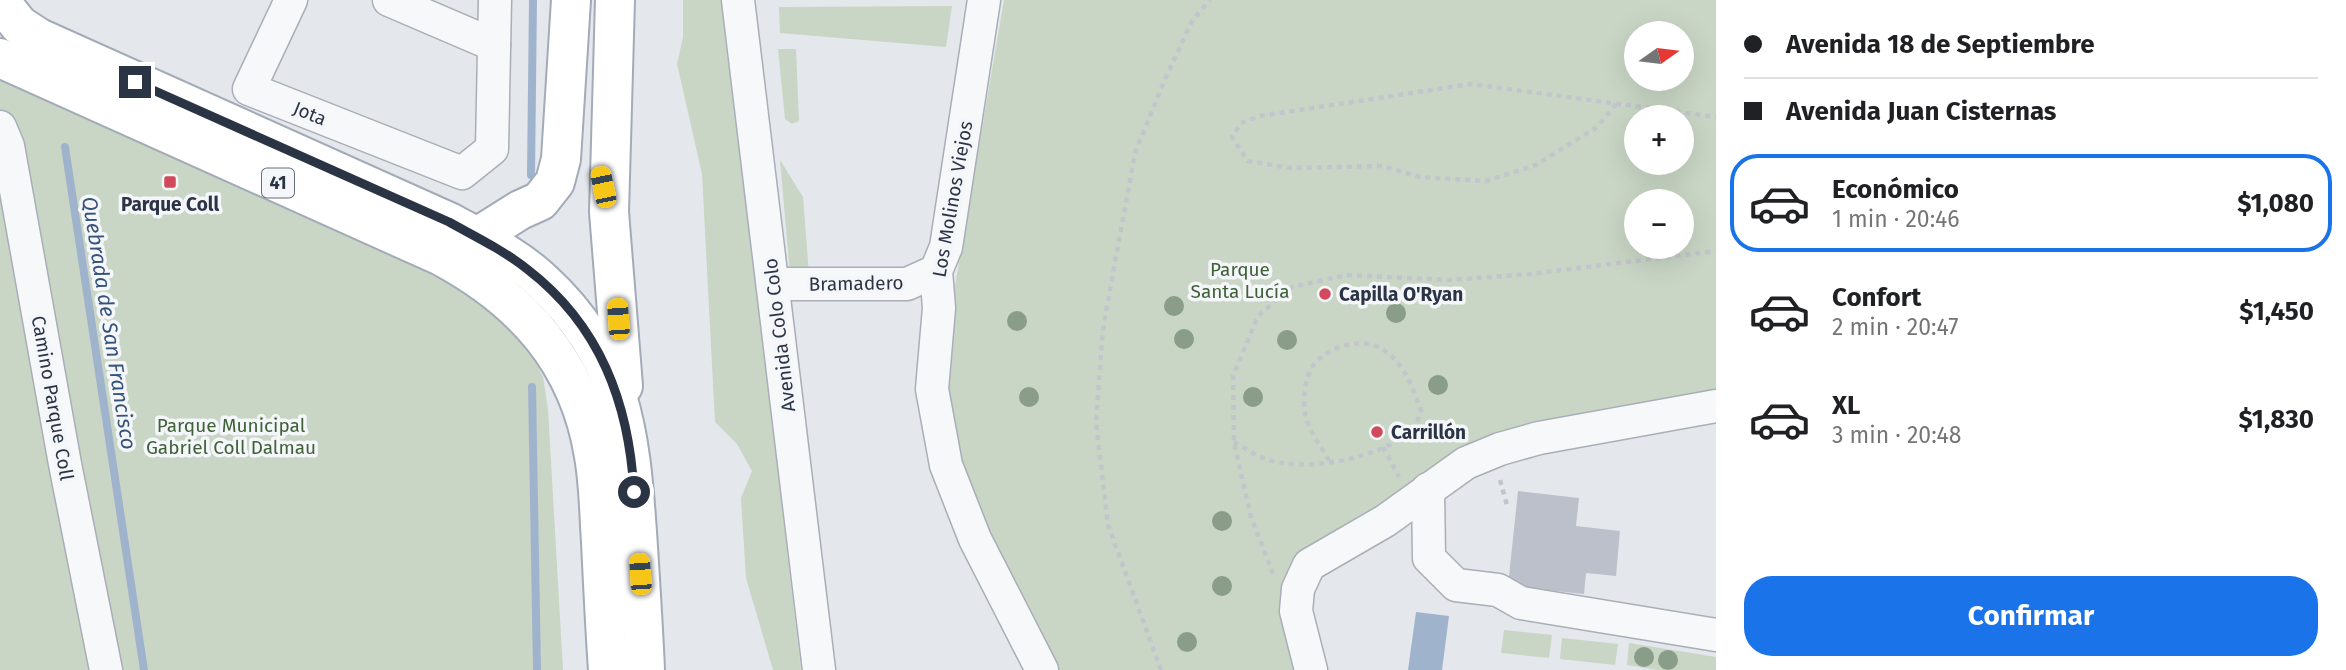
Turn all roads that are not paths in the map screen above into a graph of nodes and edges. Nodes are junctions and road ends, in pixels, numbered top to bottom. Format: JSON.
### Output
{"nodes":[{"id":1,"x":291,"y":0,"type":"edge"},
{"id":2,"x":389,"y":0,"type":"edge"},
{"id":3,"x":495,"y":0,"type":"edge"},
{"id":4,"x":615,"y":0,"type":"edge"},
{"id":5,"x":738,"y":0,"type":"edge"},
{"id":6,"x":984,"y":0,"type":"edge"},
{"id":7,"x":19,"y":9,"type":"edge"},
{"id":8,"x":571,"y":17,"type":"edge"},
{"id":9,"x":494,"y":45,"type":"junction"},
{"id":10,"x":2,"y":59,"type":"edge"},
{"id":11,"x":0,"y":127,"type":"edge"},
{"id":12,"x":609,"y":212,"type":"junction"},
{"id":13,"x":477,"y":237,"type":"junction"},
{"id":14,"x":936,"y":271,"type":"junction"},
{"id":15,"x":774,"y":284,"type":"junction"},
{"id":16,"x":1716,"y":406,"type":"edge"},
{"id":17,"x":626,"y":427,"type":"junction"},
{"id":18,"x":1428,"y":489,"type":"junction"},
{"id":19,"x":1377,"y":524,"type":"junction"},
{"id":20,"x":1429,"y":558,"type":"junction"},
{"id":21,"x":1716,"y":635,"type":"edge"},
{"id":22,"x":106,"y":670,"type":"edge"},
{"id":23,"x":608,"y":670,"type":"edge"},
{"id":24,"x":645,"y":670,"type":"edge"},
{"id":25,"x":819,"y":670,"type":"edge"},
{"id":26,"x":1042,"y":670,"type":"edge"},
{"id":27,"x":1311,"y":670,"type":"edge"}],
"edges":[{"from":1,"to":9,"type":"street","name":"Jota"},
{"from":2,"to":9,"type":"street"},
{"from":3,"to":9,"type":"street"},
{"from":4,"to":12,"type":"main road"},
{"from":5,"to":15,"type":"street","name":"Avenida Colo Colo"},
{"from":6,"to":14,"type":"street","name":"Los Molinos Viejos"},
{"from":7,"to":10,"type":"main road"},
{"from":7,"to":13,"type":"main road","number":"41"},
{"from":8,"to":12,"type":"main road"},
{"from":8,"to":13,"type":"main road"},
{"from":10,"to":23,"type":"main road","number":"41"},
{"from":11,"to":22,"type":"street","name":"Camino Parque Coll"},
{"from":12,"to":17,"type":"main road"},
{"from":13,"to":17,"type":"main road","number":"41"},
{"from":14,"to":15,"type":"street","name":"Bramadero"},
{"from":14,"to":26,"type":"street","name":"Los Molinos Viejos"},
{"from":15,"to":25,"type":"street","name":"Avenida Colo Colo"},
{"from":16,"to":18,"type":"street"},
{"from":17,"to":24,"type":"main road","number":"41"},
{"from":18,"to":19,"type":"street"},
{"from":18,"to":20,"type":"street"},
{"from":19,"to":20,"type":"street"},
{"from":19,"to":27,"type":"street"},
{"from":20,"to":21,"type":"street"}]}
